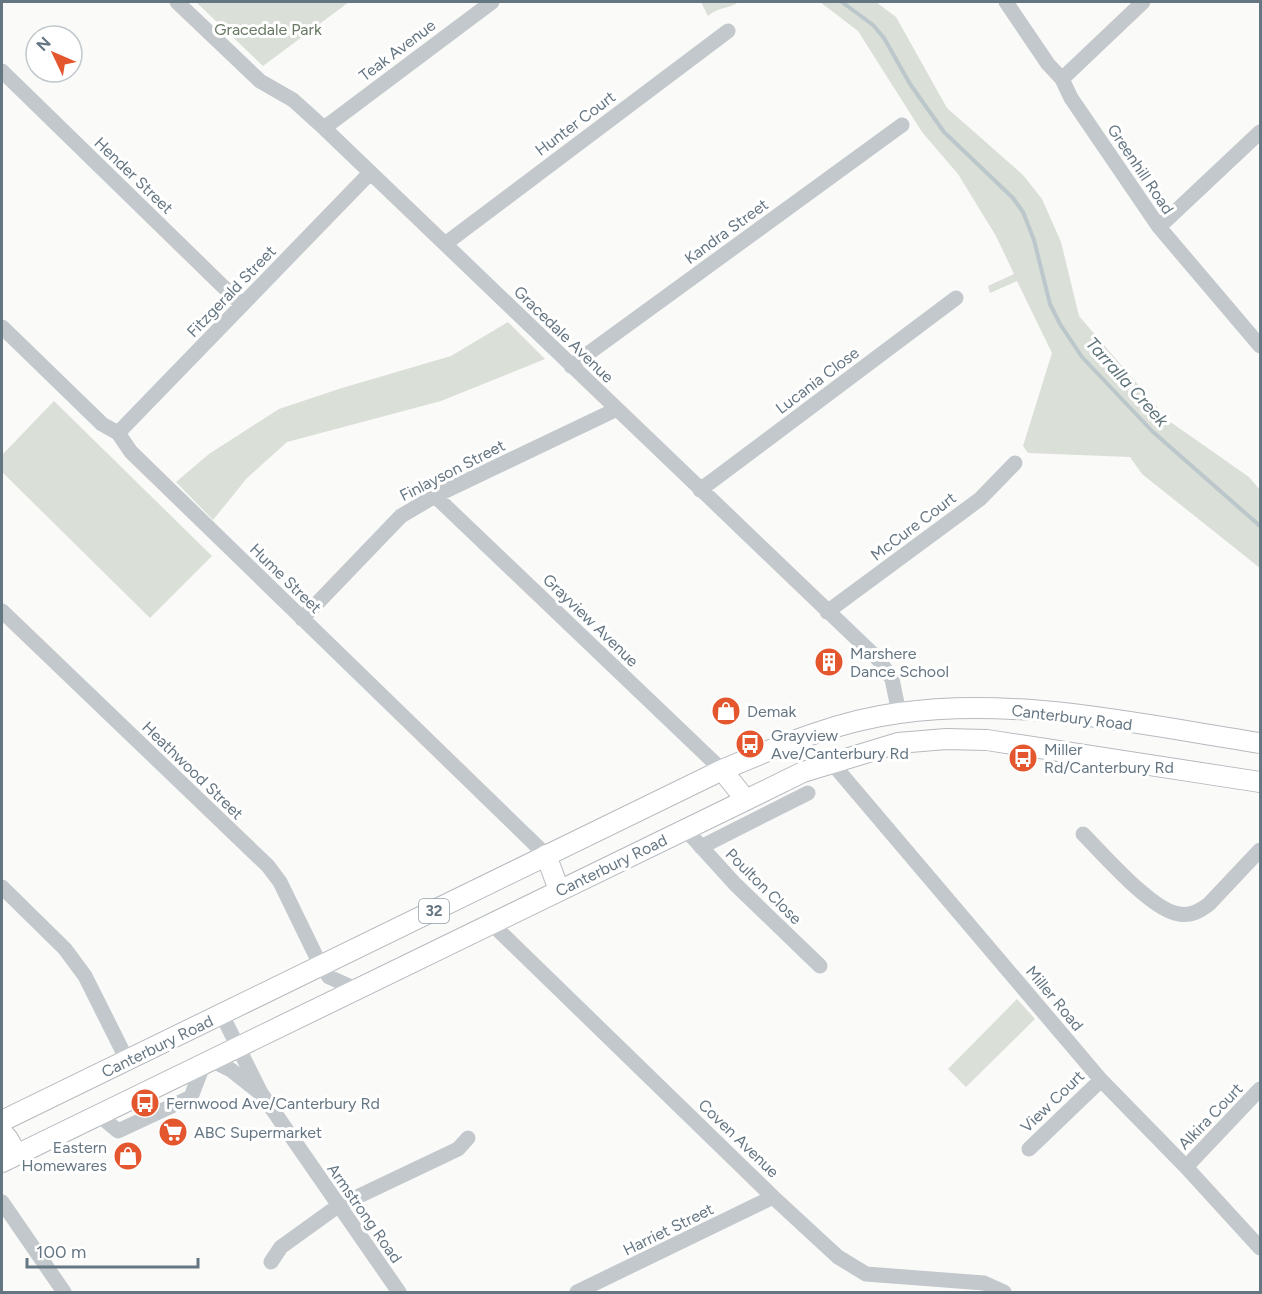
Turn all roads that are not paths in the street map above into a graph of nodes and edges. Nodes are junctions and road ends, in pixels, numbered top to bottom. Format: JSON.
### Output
{"nodes":[{"id":1,"x":177,"y":2,"type":"edge"},
{"id":2,"x":492,"y":2,"type":"edge"},
{"id":3,"x":1006,"y":2,"type":"edge"},
{"id":4,"x":1143,"y":2,"type":"edge"},
{"id":5,"x":728,"y":31,"type":"dead end"},
{"id":6,"x":2,"y":71,"type":"edge"},
{"id":7,"x":1062,"y":79,"type":"junction"},
{"id":8,"x":902,"y":125,"type":"dead end"},
{"id":9,"x":324,"y":128,"type":"junction"},
{"id":10,"x":1260,"y":132,"type":"edge"},
{"id":11,"x":370,"y":173,"type":"junction"},
{"id":12,"x":1159,"y":227,"type":"junction"},
{"id":13,"x":445,"y":244,"type":"junction"},
{"id":14,"x":956,"y":298,"type":"dead end"},
{"id":15,"x":242,"y":305,"type":"junction"},
{"id":16,"x":2,"y":327,"type":"edge"},
{"id":17,"x":1260,"y":346,"type":"edge"},
{"id":18,"x":571,"y":366,"type":"junction"},
{"id":19,"x":615,"y":410,"type":"junction"},
{"id":20,"x":118,"y":433,"type":"junction"},
{"id":21,"x":1015,"y":464,"type":"dead end"},
{"id":22,"x":700,"y":490,"type":"junction"},
{"id":23,"x":435,"y":496,"type":"junction"},
{"id":24,"x":2,"y":611,"type":"edge"},
{"id":25,"x":827,"y":612,"type":"junction"},
{"id":26,"x":302,"y":619,"type":"junction"},
{"id":27,"x":898,"y":712,"type":"junction"},
{"id":28,"x":1260,"y":743,"type":"edge"},
{"id":29,"x":831,"y":762,"type":"junction"},
{"id":30,"x":722,"y":770,"type":"junction"},
{"id":31,"x":1260,"y":782,"type":"edge"},
{"id":32,"x":808,"y":793,"type":"dead end"},
{"id":33,"x":746,"y":800,"type":"junction"},
{"id":34,"x":685,"y":829,"type":"junction"},
{"id":35,"x":1083,"y":834,"type":"dead end"},
{"id":36,"x":700,"y":847,"type":"junction"},
{"id":37,"x":1260,"y":850,"type":"edge"},
{"id":38,"x":546,"y":855,"type":"junction"},
{"id":39,"x":2,"y":887,"type":"edge"},
{"id":40,"x":559,"y":890,"type":"junction"},
{"id":41,"x":492,"y":923,"type":"junction"},
{"id":42,"x":820,"y":966,"type":"dead end"},
{"id":43,"x":325,"y":972,"type":"junction"},
{"id":44,"x":356,"y":989,"type":"junction"},
{"id":45,"x":320,"y":1006,"type":"junction"},
{"id":46,"x":222,"y":1015,"type":"junction"},
{"id":47,"x":238,"y":1047,"type":"junction"},
{"id":48,"x":127,"y":1060,"type":"junction"},
{"id":49,"x":208,"y":1061,"type":"junction"},
{"id":50,"x":1101,"y":1080,"type":"junction"},
{"id":51,"x":1260,"y":1089,"type":"edge"},
{"id":52,"x":261,"y":1093,"type":"junction"},
{"id":53,"x":2,"y":1121,"type":"edge"},
{"id":54,"x":2,"y":1132,"type":"edge"},
{"id":55,"x":468,"y":1138,"type":"dead end"},
{"id":56,"x":1029,"y":1149,"type":"dead end"},
{"id":57,"x":9,"y":1158,"type":"edge"},
{"id":58,"x":1186,"y":1167,"type":"junction"},
{"id":59,"x":773,"y":1197,"type":"junction"},
{"id":60,"x":2,"y":1202,"type":"edge"},
{"id":61,"x":338,"y":1206,"type":"junction"},
{"id":62,"x":1260,"y":1248,"type":"edge"},
{"id":63,"x":271,"y":1262,"type":"dead end"},
{"id":64,"x":64,"y":1293,"type":"edge"},
{"id":65,"x":399,"y":1293,"type":"edge"},
{"id":66,"x":577,"y":1293,"type":"edge"},
{"id":67,"x":1004,"y":1293,"type":"edge"}],
"edges":[{"from":1,"to":9,"type":"street","name":"Gracedale Avenue"},
{"from":2,"to":9,"type":"street","name":"Teak Avenue"},
{"from":3,"to":7,"type":"street","name":"Greenhill Road"},
{"from":4,"to":7,"type":"street"},
{"from":5,"to":13,"type":"street","name":"Hunter Court"},
{"from":6,"to":15,"type":"street","name":"Hender Street"},
{"from":7,"to":12,"type":"street","name":"Greenhill Road"},
{"from":8,"to":18,"type":"street","name":"Kandra Street"},
{"from":9,"to":11,"type":"street","name":"Gracedale Avenue"},
{"from":10,"to":12,"type":"street"},
{"from":11,"to":13,"type":"street","name":"Gracedale Avenue"},
{"from":11,"to":15,"type":"street","name":"Fitzgerald Street"},
{"from":12,"to":17,"type":"street","name":"Greenhill Road"},
{"from":13,"to":18,"type":"street","name":"Gracedale Avenue"},
{"from":14,"to":22,"type":"street","name":"Lucania Close"},
{"from":15,"to":20,"type":"street","name":"Fitzgerald Street"},
{"from":16,"to":20,"type":"street","name":"Hume Street"},
{"from":18,"to":19,"type":"street","name":"Gracedale Avenue"},
{"from":19,"to":22,"type":"street","name":"Gracedale Avenue"},
{"from":19,"to":23,"type":"street","name":"Finlayson Street"},
{"from":20,"to":26,"type":"street","name":"Hume Street"},
{"from":21,"to":25,"type":"street","name":"McCure Court"},
{"from":22,"to":25,"type":"street","name":"Gracedale Avenue"},
{"from":23,"to":26,"type":"street","name":"Finlayson Street"},
{"from":23,"to":30,"type":"street","name":"Grayview Avenue"},
{"from":24,"to":43,"type":"street","name":"Heathwood Street"},
{"from":25,"to":27,"type":"street","name":"Gracedale Avenue"},
{"from":26,"to":38,"type":"street","name":"Hume Street"},
{"from":27,"to":28,"type":"main road","name":"Canterbury Road","number":"32"},
{"from":27,"to":30,"type":"main road","name":"Canterbury Road","number":"32"},
{"from":29,"to":31,"type":"main road","name":"Canterbury Road","number":"32"},
{"from":29,"to":33,"type":"main road","name":"Canterbury Road","number":"32"},
{"from":29,"to":50,"type":"street","name":"Miller Road"},
{"from":30,"to":33,"type":"main road"},
{"from":30,"to":38,"type":"main road","name":"Canterbury Road","number":"32"},
{"from":32,"to":36,"type":"street"},
{"from":33,"to":34,"type":"main road","name":"Canterbury Road","number":"32"},
{"from":34,"to":36,"type":"street","name":"Poulton Close"},
{"from":34,"to":40,"type":"main road","name":"Canterbury Road","number":"32"},
{"from":35,"to":37,"type":"street"},
{"from":36,"to":42,"type":"street","name":"Poulton Close"},
{"from":38,"to":40,"type":"main road"},
{"from":38,"to":43,"type":"main road","name":"Canterbury Road","number":"32"},
{"from":39,"to":48,"type":"street"},
{"from":40,"to":41,"type":"main road","name":"Canterbury Road","number":"32"},
{"from":41,"to":44,"type":"main road","name":"Canterbury Road","number":"32"},
{"from":41,"to":59,"type":"street","name":"Coven Avenue"},
{"from":43,"to":44,"type":"street"},
{"from":43,"to":45,"type":"street"},
{"from":43,"to":46,"type":"main road","name":"Canterbury Road","number":"32"},
{"from":44,"to":45,"type":"main road","name":"Canterbury Road","number":"32"},
{"from":45,"to":47,"type":"main road","name":"Canterbury Road","number":"32"},
{"from":46,"to":47,"type":"street","name":"Armstrong Road"},
{"from":46,"to":48,"type":"main road","name":"Canterbury Road","number":"32"},
{"from":47,"to":49,"type":"main road","name":"Canterbury Road","number":"32"},
{"from":47,"to":52,"type":"street","name":"Armstrong Road"},
{"from":48,"to":53,"type":"main road","name":"Canterbury Road","number":"32"},
{"from":49,"to":52,"type":"street","name":"Armstrong Road"},
{"from":49,"to":57,"type":"main road","name":"Canterbury Road","number":"32"},
{"from":50,"to":56,"type":"street","name":"View Court"},
{"from":50,"to":58,"type":"street","name":"Miller Road"},
{"from":51,"to":58,"type":"street","name":"Alkira Court"},
{"from":52,"to":61,"type":"street","name":"Armstrong Road"},
{"from":54,"to":57,"type":"main road"},
{"from":55,"to":61,"type":"street"},
{"from":58,"to":62,"type":"street","name":"Miller Road"},
{"from":59,"to":66,"type":"street","name":"Harriet Street"},
{"from":59,"to":67,"type":"street","name":"Coven Avenue"},
{"from":60,"to":64,"type":"street"},
{"from":61,"to":63,"type":"street"},
{"from":61,"to":65,"type":"street","name":"Armstrong Road"}]}
